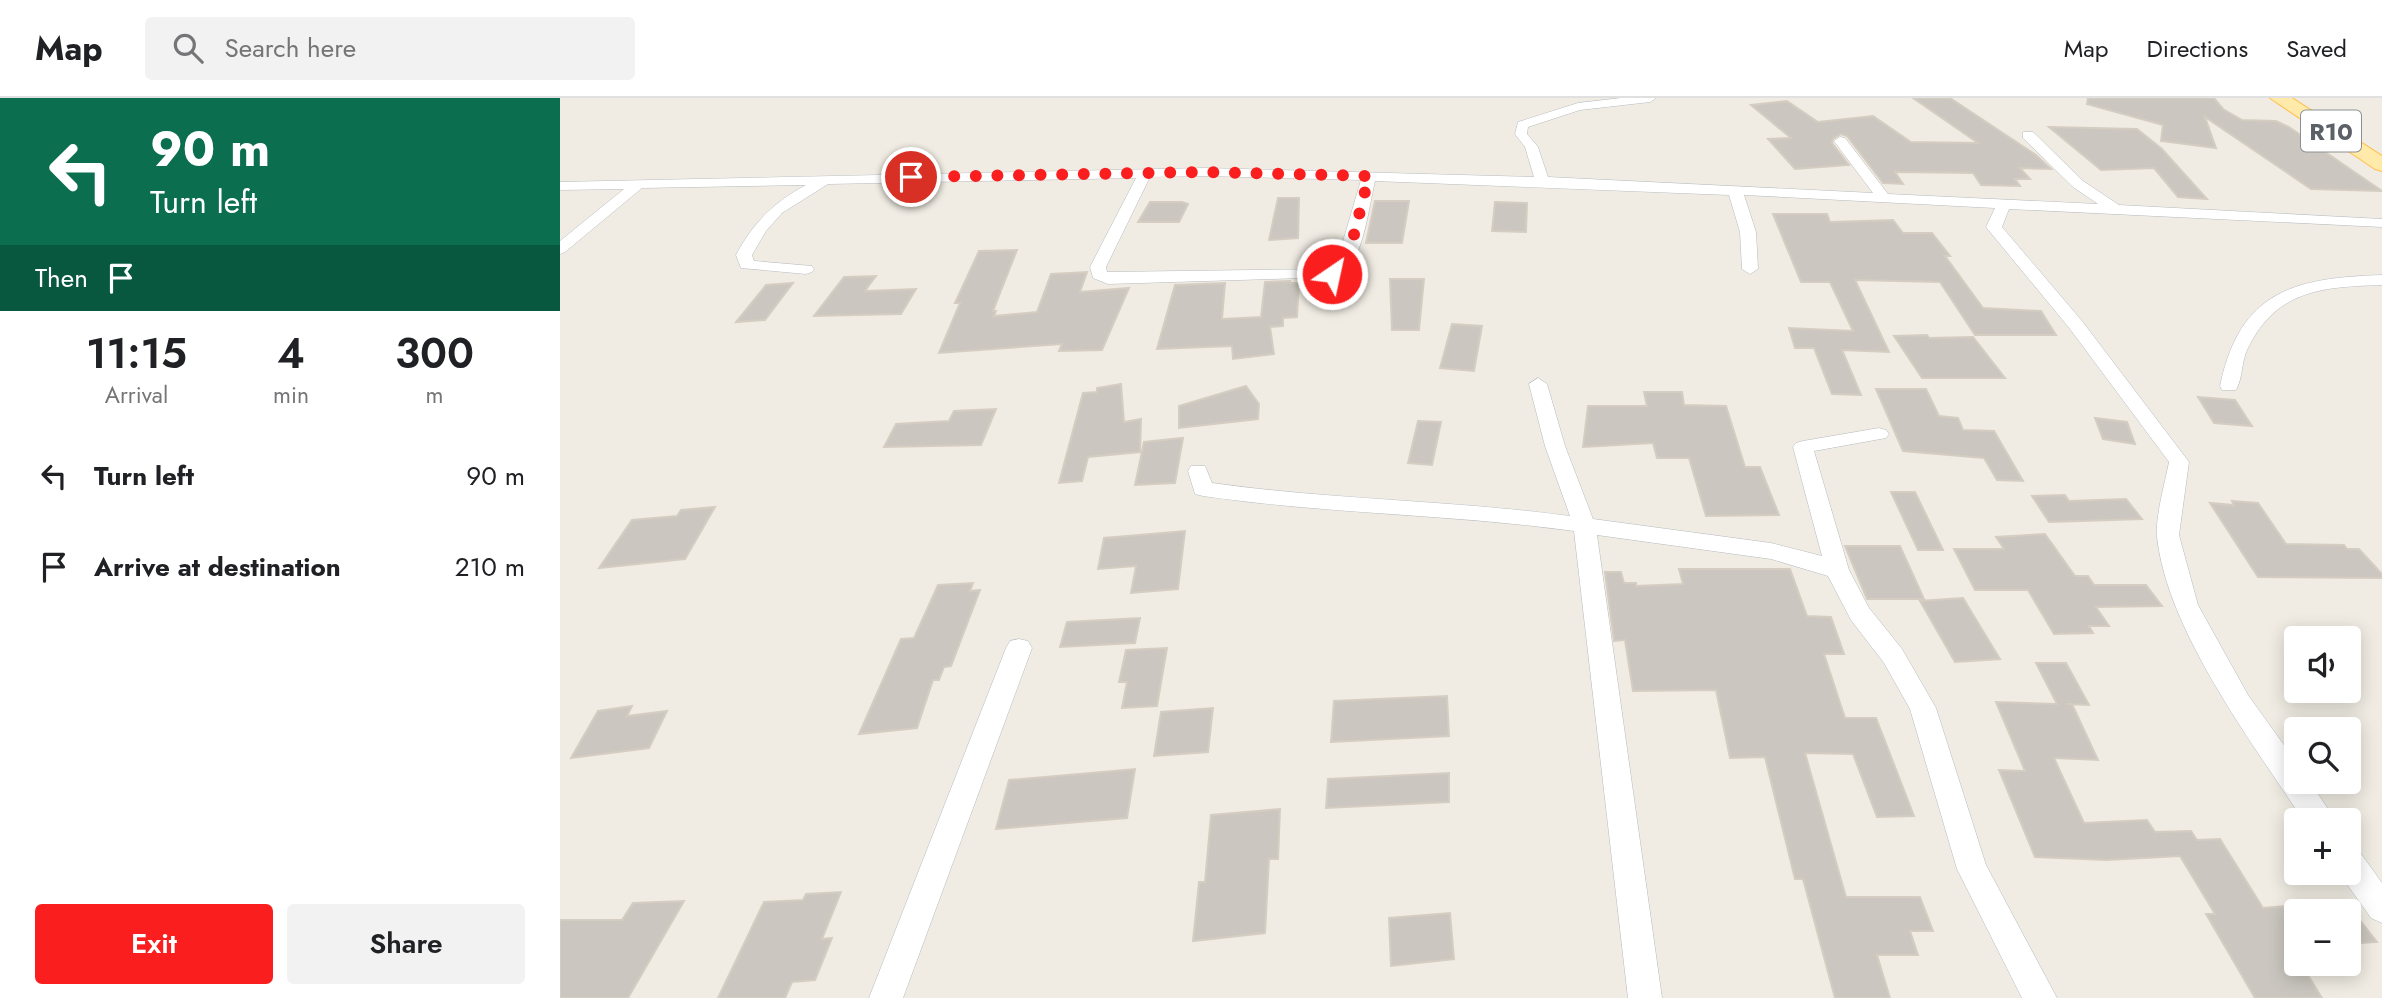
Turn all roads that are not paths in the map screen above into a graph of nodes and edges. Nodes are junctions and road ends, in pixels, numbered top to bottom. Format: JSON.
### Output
{"nodes":[{"id":1,"x":1650,"y":98,"type":"edge"},
{"id":2,"x":2279,"y":98,"type":"edge"},
{"id":3,"x":2028,"y":135,"type":"dead end"},
{"id":4,"x":1840,"y":141,"type":"dead end"},
{"id":5,"x":2382,"y":165,"type":"edge"},
{"id":6,"x":1146,"y":173,"type":"junction"},
{"id":7,"x":1369,"y":176,"type":"junction"},
{"id":8,"x":830,"y":178,"type":"junction"},
{"id":9,"x":1542,"y":181,"type":"junction"},
{"id":10,"x":639,"y":184,"type":"junction"},
{"id":11,"x":560,"y":186,"type":"edge"},
{"id":12,"x":1735,"y":190,"type":"junction"},
{"id":13,"x":1884,"y":198,"type":"junction"},
{"id":14,"x":2004,"y":204,"type":"junction"},
{"id":15,"x":2114,"y":209,"type":"junction"},
{"id":16,"x":2382,"y":223,"type":"edge"},
{"id":17,"x":560,"y":249,"type":"edge"},
{"id":18,"x":806,"y":269,"type":"dead end"},
{"id":19,"x":1750,"y":269,"type":"dead end"},
{"id":20,"x":2382,"y":280,"type":"edge"},
{"id":21,"x":1538,"y":384,"type":"dead end"},
{"id":22,"x":2229,"y":386,"type":"dead end"},
{"id":23,"x":1879,"y":434,"type":"dead end"},
{"id":24,"x":1198,"y":471,"type":"dead end"},
{"id":25,"x":1585,"y":527,"type":"junction"},
{"id":26,"x":1837,"y":570,"type":"junction"},
{"id":27,"x":1019,"y":648,"type":"dead end"},
{"id":28,"x":2312,"y":808,"type":"edge"},
{"id":29,"x":2361,"y":878,"type":"edge"},
{"id":30,"x":2382,"y":908,"type":"edge"},
{"id":31,"x":886,"y":998,"type":"edge"},
{"id":32,"x":1645,"y":998,"type":"edge"},
{"id":33,"x":2040,"y":998,"type":"edge"}],
"edges":[{"from":1,"to":9,"type":"street"},
{"from":2,"to":5,"type":"main road","number":"R10"},
{"from":3,"to":15,"type":"street"},
{"from":4,"to":13,"type":"street"},
{"from":6,"to":7,"type":"street"},
{"from":6,"to":7,"type":"street"},
{"from":6,"to":8,"type":"street"},
{"from":7,"to":9,"type":"street"},
{"from":8,"to":10,"type":"street"},
{"from":8,"to":18,"type":"street"},
{"from":9,"to":12,"type":"street"},
{"from":10,"to":11,"type":"street"},
{"from":10,"to":17,"type":"street"},
{"from":12,"to":13,"type":"street"},
{"from":12,"to":19,"type":"street"},
{"from":13,"to":14,"type":"street"},
{"from":14,"to":15,"type":"street"},
{"from":14,"to":28,"type":"street"},
{"from":15,"to":16,"type":"street"},
{"from":20,"to":22,"type":"street"},
{"from":21,"to":25,"type":"street"},
{"from":23,"to":26,"type":"street"},
{"from":24,"to":25,"type":"street"},
{"from":25,"to":26,"type":"street"},
{"from":25,"to":32,"type":"street"},
{"from":26,"to":33,"type":"street"},
{"from":27,"to":31,"type":"street"},
{"from":29,"to":30,"type":"street"}]}
